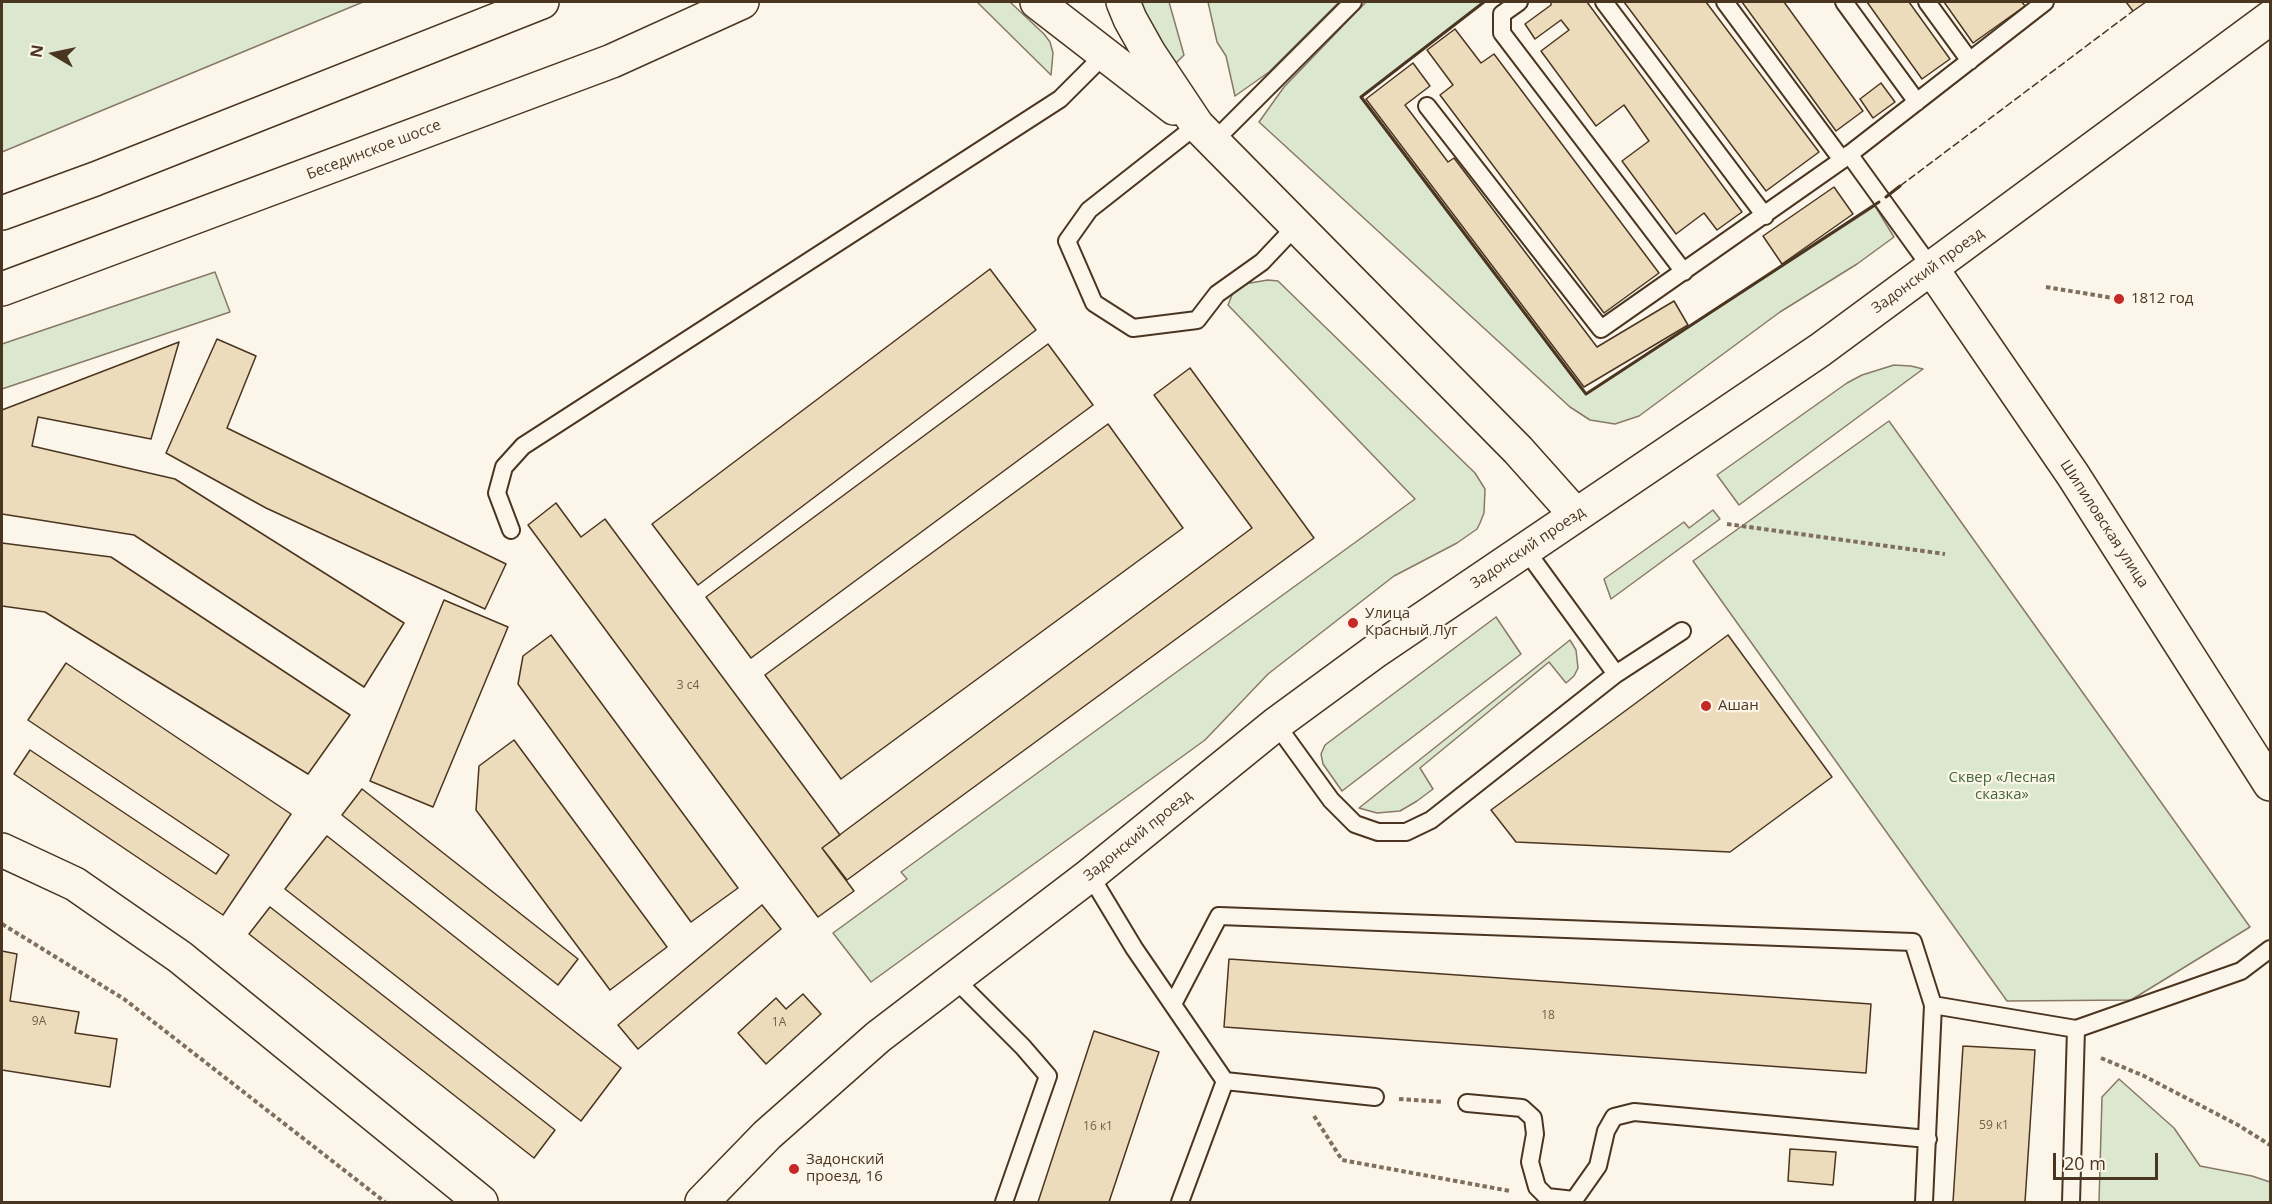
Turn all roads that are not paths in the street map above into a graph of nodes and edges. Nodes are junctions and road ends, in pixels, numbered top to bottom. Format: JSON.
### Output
{"nodes":[{"id":1,"x":542,"y":2,"type":"edge"},
{"id":2,"x":742,"y":2,"type":"edge"},
{"id":3,"x":1037,"y":2,"type":"edge"},
{"id":4,"x":1071,"y":2,"type":"edge"},
{"id":5,"x":1123,"y":2,"type":"edge"},
{"id":6,"x":1353,"y":2,"type":"edge"},
{"id":7,"x":1519,"y":2,"type":"edge"},
{"id":8,"x":1604,"y":2,"type":"edge"},
{"id":9,"x":1725,"y":2,"type":"edge"},
{"id":10,"x":1844,"y":2,"type":"edge"},
{"id":11,"x":1927,"y":2,"type":"edge"},
{"id":12,"x":2044,"y":2,"type":"edge"},
{"id":13,"x":2271,"y":18,"type":"edge"},
{"id":14,"x":1094,"y":45,"type":"junction"},
{"id":15,"x":1970,"y":60,"type":"junction"},
{"id":16,"x":1917,"y":102,"type":"junction"},
{"id":17,"x":1427,"y":105,"type":"dead end"},
{"id":18,"x":1205,"y":134,"type":"junction"},
{"id":19,"x":1846,"y":157,"type":"junction"},
{"id":20,"x":2,"y":213,"type":"edge"},
{"id":21,"x":1765,"y":216,"type":"junction"},
{"id":22,"x":1296,"y":226,"type":"junction"},
{"id":23,"x":1932,"y":269,"type":"junction"},
{"id":24,"x":1684,"y":272,"type":"junction"},
{"id":25,"x":2,"y":290,"type":"edge"},
{"id":26,"x":1576,"y":515,"type":"junction"},
{"id":27,"x":511,"y":530,"type":"dead end"},
{"id":28,"x":1526,"y":549,"type":"junction"},
{"id":29,"x":1682,"y":631,"type":"dead end"},
{"id":30,"x":1616,"y":674,"type":"junction"},
{"id":31,"x":1276,"y":724,"type":"junction"},
{"id":32,"x":2271,"y":784,"type":"edge"},
{"id":33,"x":2,"y":850,"type":"edge"},
{"id":34,"x":1090,"y":875,"type":"junction"},
{"id":35,"x":2271,"y":949,"type":"edge"},
{"id":36,"x":954,"y":978,"type":"junction"},
{"id":37,"x":1173,"y":1004,"type":"junction"},
{"id":38,"x":1934,"y":1005,"type":"junction"},
{"id":39,"x":2076,"y":1029,"type":"junction"},
{"id":40,"x":1225,"y":1081,"type":"junction"},
{"id":41,"x":1375,"y":1097,"type":"road end"},
{"id":42,"x":1467,"y":1103,"type":"road end"},
{"id":43,"x":1928,"y":1139,"type":"junction"},
{"id":44,"x":1546,"y":1200,"type":"edge"},
{"id":45,"x":481,"y":1203,"type":"edge"},
{"id":46,"x":702,"y":1203,"type":"edge"},
{"id":47,"x":1004,"y":1203,"type":"edge"},
{"id":48,"x":1180,"y":1203,"type":"edge"},
{"id":49,"x":1924,"y":1203,"type":"edge"},
{"id":50,"x":2071,"y":1203,"type":"edge"}],
"edges":[{"from":1,"to":20,"type":"street"},
{"from":2,"to":25,"type":"street","name":"Бесединское шоссе"},
{"from":3,"to":14,"type":"street"},
{"from":4,"to":14,"type":"street"},
{"from":5,"to":18,"type":"street"},
{"from":6,"to":18,"type":"lane"},
{"from":7,"to":24,"type":"lane"},
{"from":8,"to":21,"type":"lane"},
{"from":9,"to":19,"type":"lane"},
{"from":10,"to":16,"type":"lane"},
{"from":11,"to":15,"type":"lane"},
{"from":12,"to":15,"type":"lane"},
{"from":13,"to":23,"type":"street","name":"Задонский проезд"},
{"from":14,"to":18,"type":"street"},
{"from":14,"to":27,"type":"lane"},
{"from":15,"to":16,"type":"lane"},
{"from":16,"to":19,"type":"lane"},
{"from":17,"to":24,"type":"lane"},
{"from":18,"to":22,"type":"street"},
{"from":18,"to":22,"type":"lane"},
{"from":19,"to":21,"type":"lane"},
{"from":19,"to":23,"type":"lane"},
{"from":21,"to":24,"type":"lane"},
{"from":22,"to":26,"type":"street"},
{"from":23,"to":26,"type":"street","name":"Задонский проезд"},
{"from":23,"to":32,"type":"street","name":"Шипиловская улица"},
{"from":26,"to":28,"type":"street","name":"Задонский проезд"},
{"from":28,"to":30,"type":"lane"},
{"from":28,"to":31,"type":"street","name":"Задонский проезд"},
{"from":29,"to":30,"type":"lane"},
{"from":30,"to":31,"type":"lane"},
{"from":31,"to":34,"type":"street","name":"Задонский проезд"},
{"from":33,"to":45,"type":"street"},
{"from":34,"to":36,"type":"street","name":"Задонский проезд"},
{"from":34,"to":37,"type":"lane"},
{"from":35,"to":39,"type":"lane"},
{"from":36,"to":46,"type":"street","name":"Задонский проезд"},
{"from":36,"to":47,"type":"lane"},
{"from":37,"to":38,"type":"lane"},
{"from":37,"to":40,"type":"lane"},
{"from":38,"to":39,"type":"lane"},
{"from":38,"to":43,"type":"lane"},
{"from":39,"to":50,"type":"lane"},
{"from":40,"to":41,"type":"lane"},
{"from":40,"to":48,"type":"lane"},
{"from":42,"to":44,"type":"lane"},
{"from":43,"to":44,"type":"lane"},
{"from":43,"to":49,"type":"lane"}]}
